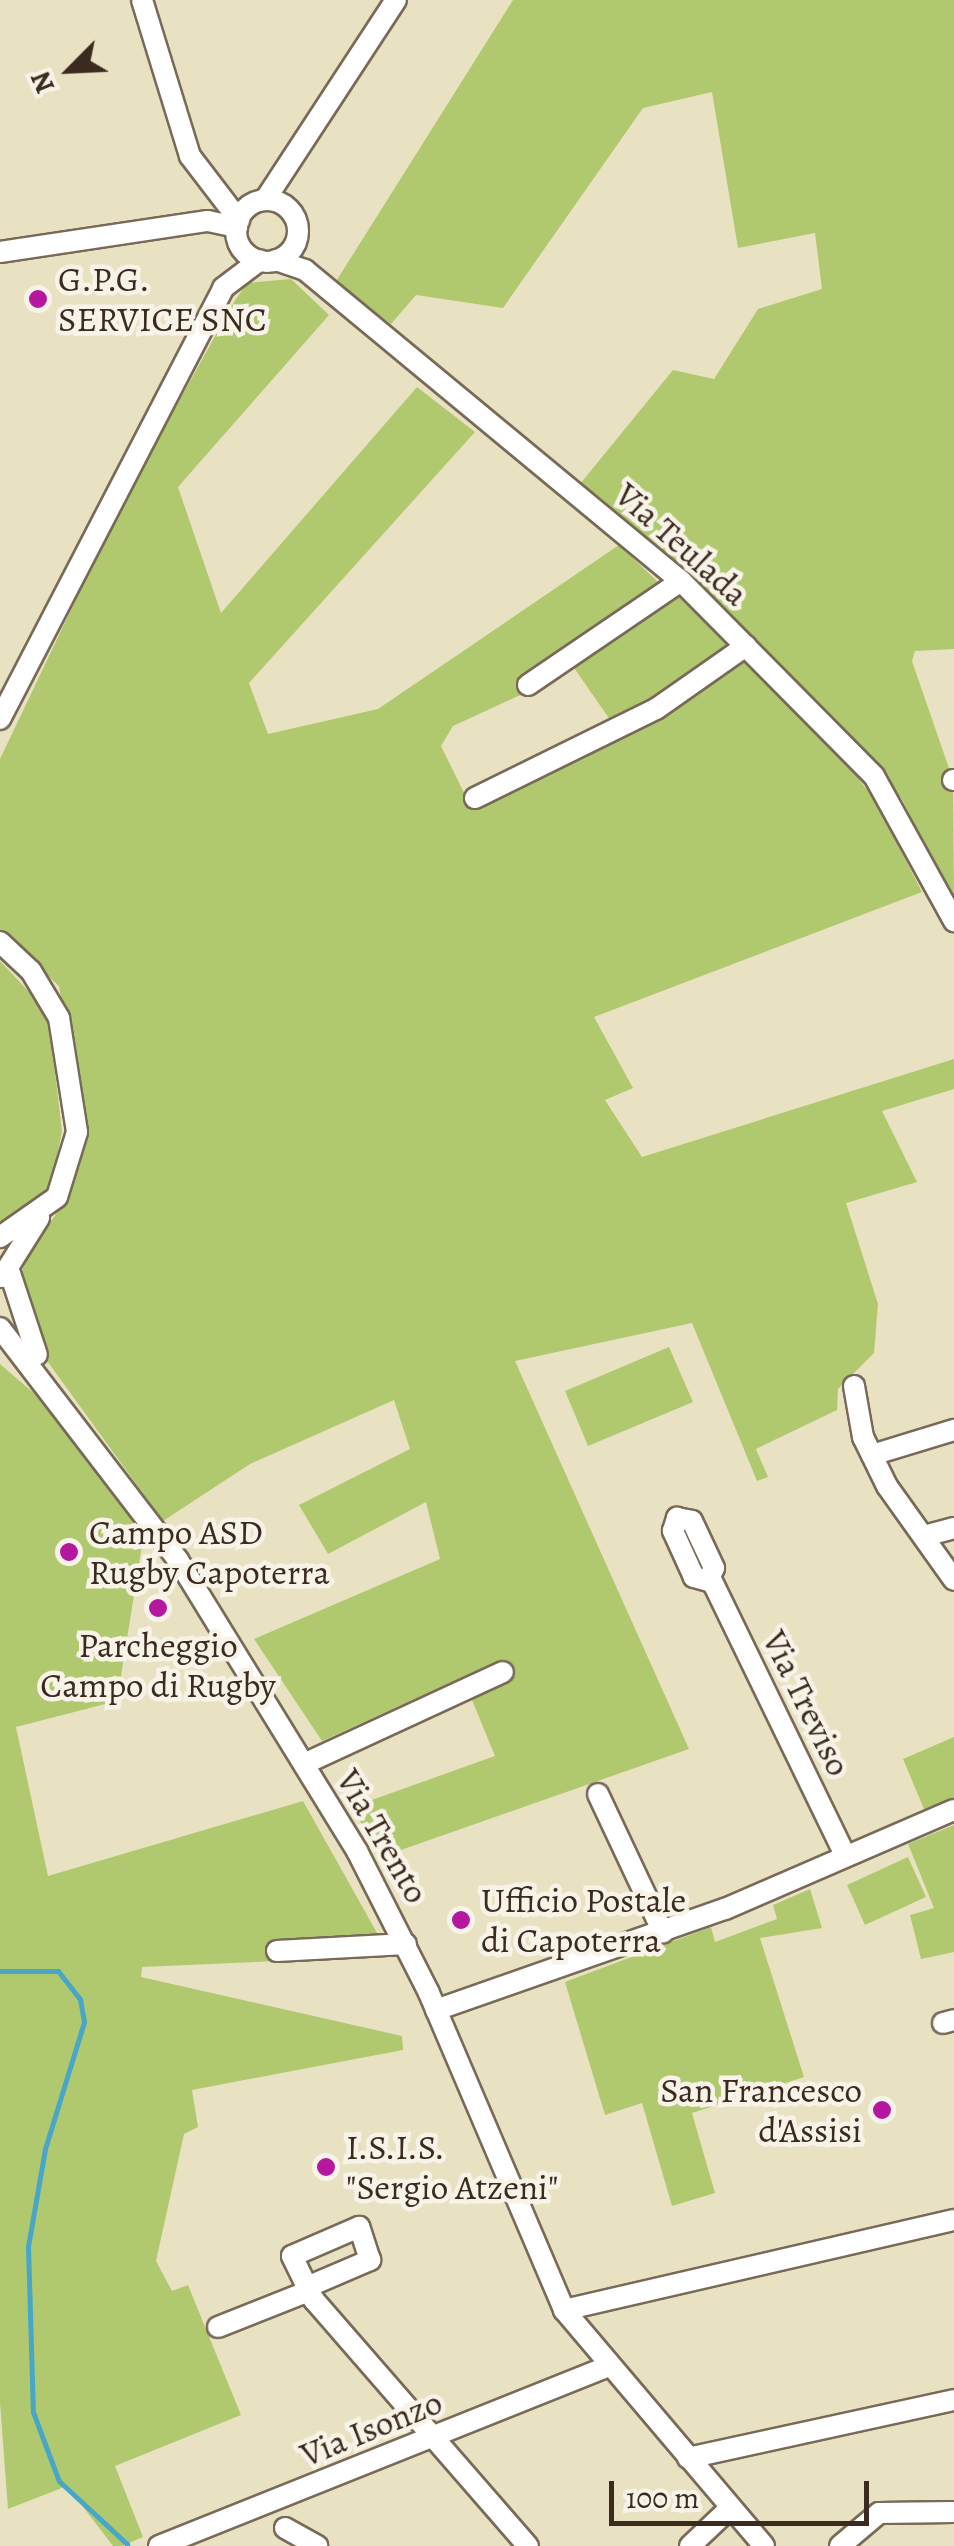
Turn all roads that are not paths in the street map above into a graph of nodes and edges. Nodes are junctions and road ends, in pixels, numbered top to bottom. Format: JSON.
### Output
{"nodes":[{"id":1,"x":142,"y":0,"type":"edge"},
{"id":2,"x":396,"y":0,"type":"edge"},
{"id":3,"x":290,"y":174,"type":"junction"},
{"id":4,"x":222,"y":200,"type":"junction"},
{"id":5,"x":259,"y":202,"type":"junction"},
{"id":6,"x":291,"y":211,"type":"junction"},
{"id":7,"x":238,"y":230,"type":"junction"},
{"id":8,"x":295,"y":242,"type":"junction"},
{"id":9,"x":0,"y":252,"type":"edge"},
{"id":10,"x":268,"y":260,"type":"junction"},
{"id":11,"x":304,"y":270,"type":"junction"},
{"id":12,"x":222,"y":288,"type":"junction"},
{"id":13,"x":680,"y":581,"type":"junction"},
{"id":14,"x":746,"y":646,"type":"junction"},
{"id":15,"x":528,"y":685,"type":"dead end"},
{"id":16,"x":0,"y":719,"type":"edge"},
{"id":17,"x":475,"y":798,"type":"dead end"},
{"id":18,"x":954,"y":921,"type":"edge"},
{"id":19,"x":5,"y":950,"type":"edge"},
{"id":20,"x":40,"y":1216,"type":"junction"},
{"id":21,"x":0,"y":1237,"type":"edge"},
{"id":22,"x":5,"y":1276,"type":"edge"},
{"id":23,"x":0,"y":1328,"type":"edge"},
{"id":24,"x":854,"y":1386,"type":"dead end"},
{"id":25,"x":62,"y":1400,"type":"junction"},
{"id":26,"x":954,"y":1430,"type":"edge"},
{"id":27,"x":872,"y":1455,"type":"junction"},
{"id":28,"x":954,"y":1528,"type":"edge"},
{"id":29,"x":928,"y":1535,"type":"junction"},
{"id":30,"x":711,"y":1579,"type":"dead end"},
{"id":31,"x":954,"y":1580,"type":"edge"},
{"id":32,"x":503,"y":1672,"type":"dead end"},
{"id":33,"x":304,"y":1764,"type":"junction"},
{"id":34,"x":598,"y":1794,"type":"dead end"},
{"id":35,"x":954,"y":1810,"type":"edge"},
{"id":36,"x":845,"y":1855,"type":"junction"},
{"id":37,"x":663,"y":1932,"type":"junction"},
{"id":38,"x":406,"y":1944,"type":"junction"},
{"id":39,"x":278,"y":1951,"type":"dead end"},
{"id":40,"x":436,"y":2010,"type":"junction"},
{"id":41,"x":954,"y":2220,"type":"edge"},
{"id":42,"x":564,"y":2310,"type":"junction"},
{"id":43,"x":218,"y":2327,"type":"dead end"},
{"id":44,"x":606,"y":2367,"type":"junction"},
{"id":45,"x":954,"y":2400,"type":"edge"},
{"id":46,"x":437,"y":2437,"type":"junction"},
{"id":47,"x":688,"y":2458,"type":"junction"},
{"id":48,"x":730,"y":2508,"type":"junction"},
{"id":49,"x":954,"y":2512,"type":"edge"},
{"id":50,"x":286,"y":2528,"type":"dead end"},
{"id":51,"x":159,"y":2546,"type":"edge"},
{"id":52,"x":318,"y":2546,"type":"edge"},
{"id":53,"x":528,"y":2546,"type":"edge"},
{"id":54,"x":690,"y":2546,"type":"edge"},
{"id":55,"x":764,"y":2546,"type":"edge"},
{"id":56,"x":840,"y":2546,"type":"edge"}],
"edges":[{"from":1,"to":4,"type":"street"},
{"from":2,"to":3,"type":"street"},
{"from":3,"to":5,"type":"street"},
{"from":3,"to":6,"type":"street"},
{"from":4,"to":5,"type":"street"},
{"from":4,"to":7,"type":"street"},
{"from":5,"to":6,"type":"street"},
{"from":5,"to":7,"type":"street"},
{"from":6,"to":8,"type":"street"},
{"from":7,"to":9,"type":"street"},
{"from":7,"to":10,"type":"street"},
{"from":7,"to":12,"type":"street"},
{"from":8,"to":10,"type":"street"},
{"from":8,"to":11,"type":"street"},
{"from":10,"to":11,"type":"street"},
{"from":10,"to":12,"type":"street"},
{"from":11,"to":13,"type":"street","name":"Via Teulada"},
{"from":12,"to":16,"type":"street"},
{"from":13,"to":14,"type":"street","name":"Via Teulada"},
{"from":13,"to":15,"type":"street"},
{"from":14,"to":17,"type":"street"},
{"from":14,"to":18,"type":"street","name":"Via Teulada"},
{"from":19,"to":20,"type":"street"},
{"from":20,"to":21,"type":"street"},
{"from":20,"to":22,"type":"street"},
{"from":22,"to":25,"type":"street"},
{"from":23,"to":25,"type":"street","name":"Via Trento"},
{"from":24,"to":27,"type":"street"},
{"from":25,"to":33,"type":"street","name":"Via Trento"},
{"from":26,"to":27,"type":"street"},
{"from":27,"to":29,"type":"street"},
{"from":28,"to":29,"type":"street"},
{"from":29,"to":31,"type":"street"},
{"from":30,"to":36,"type":"street","name":"Via Treviso"},
{"from":32,"to":33,"type":"street"},
{"from":33,"to":38,"type":"street","name":"Via Trento"},
{"from":34,"to":37,"type":"street"},
{"from":35,"to":36,"type":"street"},
{"from":36,"to":37,"type":"street"},
{"from":37,"to":40,"type":"street"},
{"from":38,"to":39,"type":"street"},
{"from":38,"to":40,"type":"street","name":"Via Trento"},
{"from":40,"to":42,"type":"street","name":"Via Trento"},
{"from":41,"to":42,"type":"street"},
{"from":42,"to":44,"type":"street","name":"Via Trento"},
{"from":43,"to":46,"type":"street"},
{"from":44,"to":46,"type":"street","name":"Via Isonzo"},
{"from":44,"to":47,"type":"street","name":"Via Trento"},
{"from":45,"to":47,"type":"street"},
{"from":46,"to":51,"type":"street","name":"Via Isonzo"},
{"from":46,"to":53,"type":"street"},
{"from":47,"to":48,"type":"street","name":"Via Trento"},
{"from":48,"to":54,"type":"street"},
{"from":48,"to":55,"type":"street","name":"Via Trento"},
{"from":49,"to":56,"type":"street"},
{"from":50,"to":52,"type":"street"}]}
